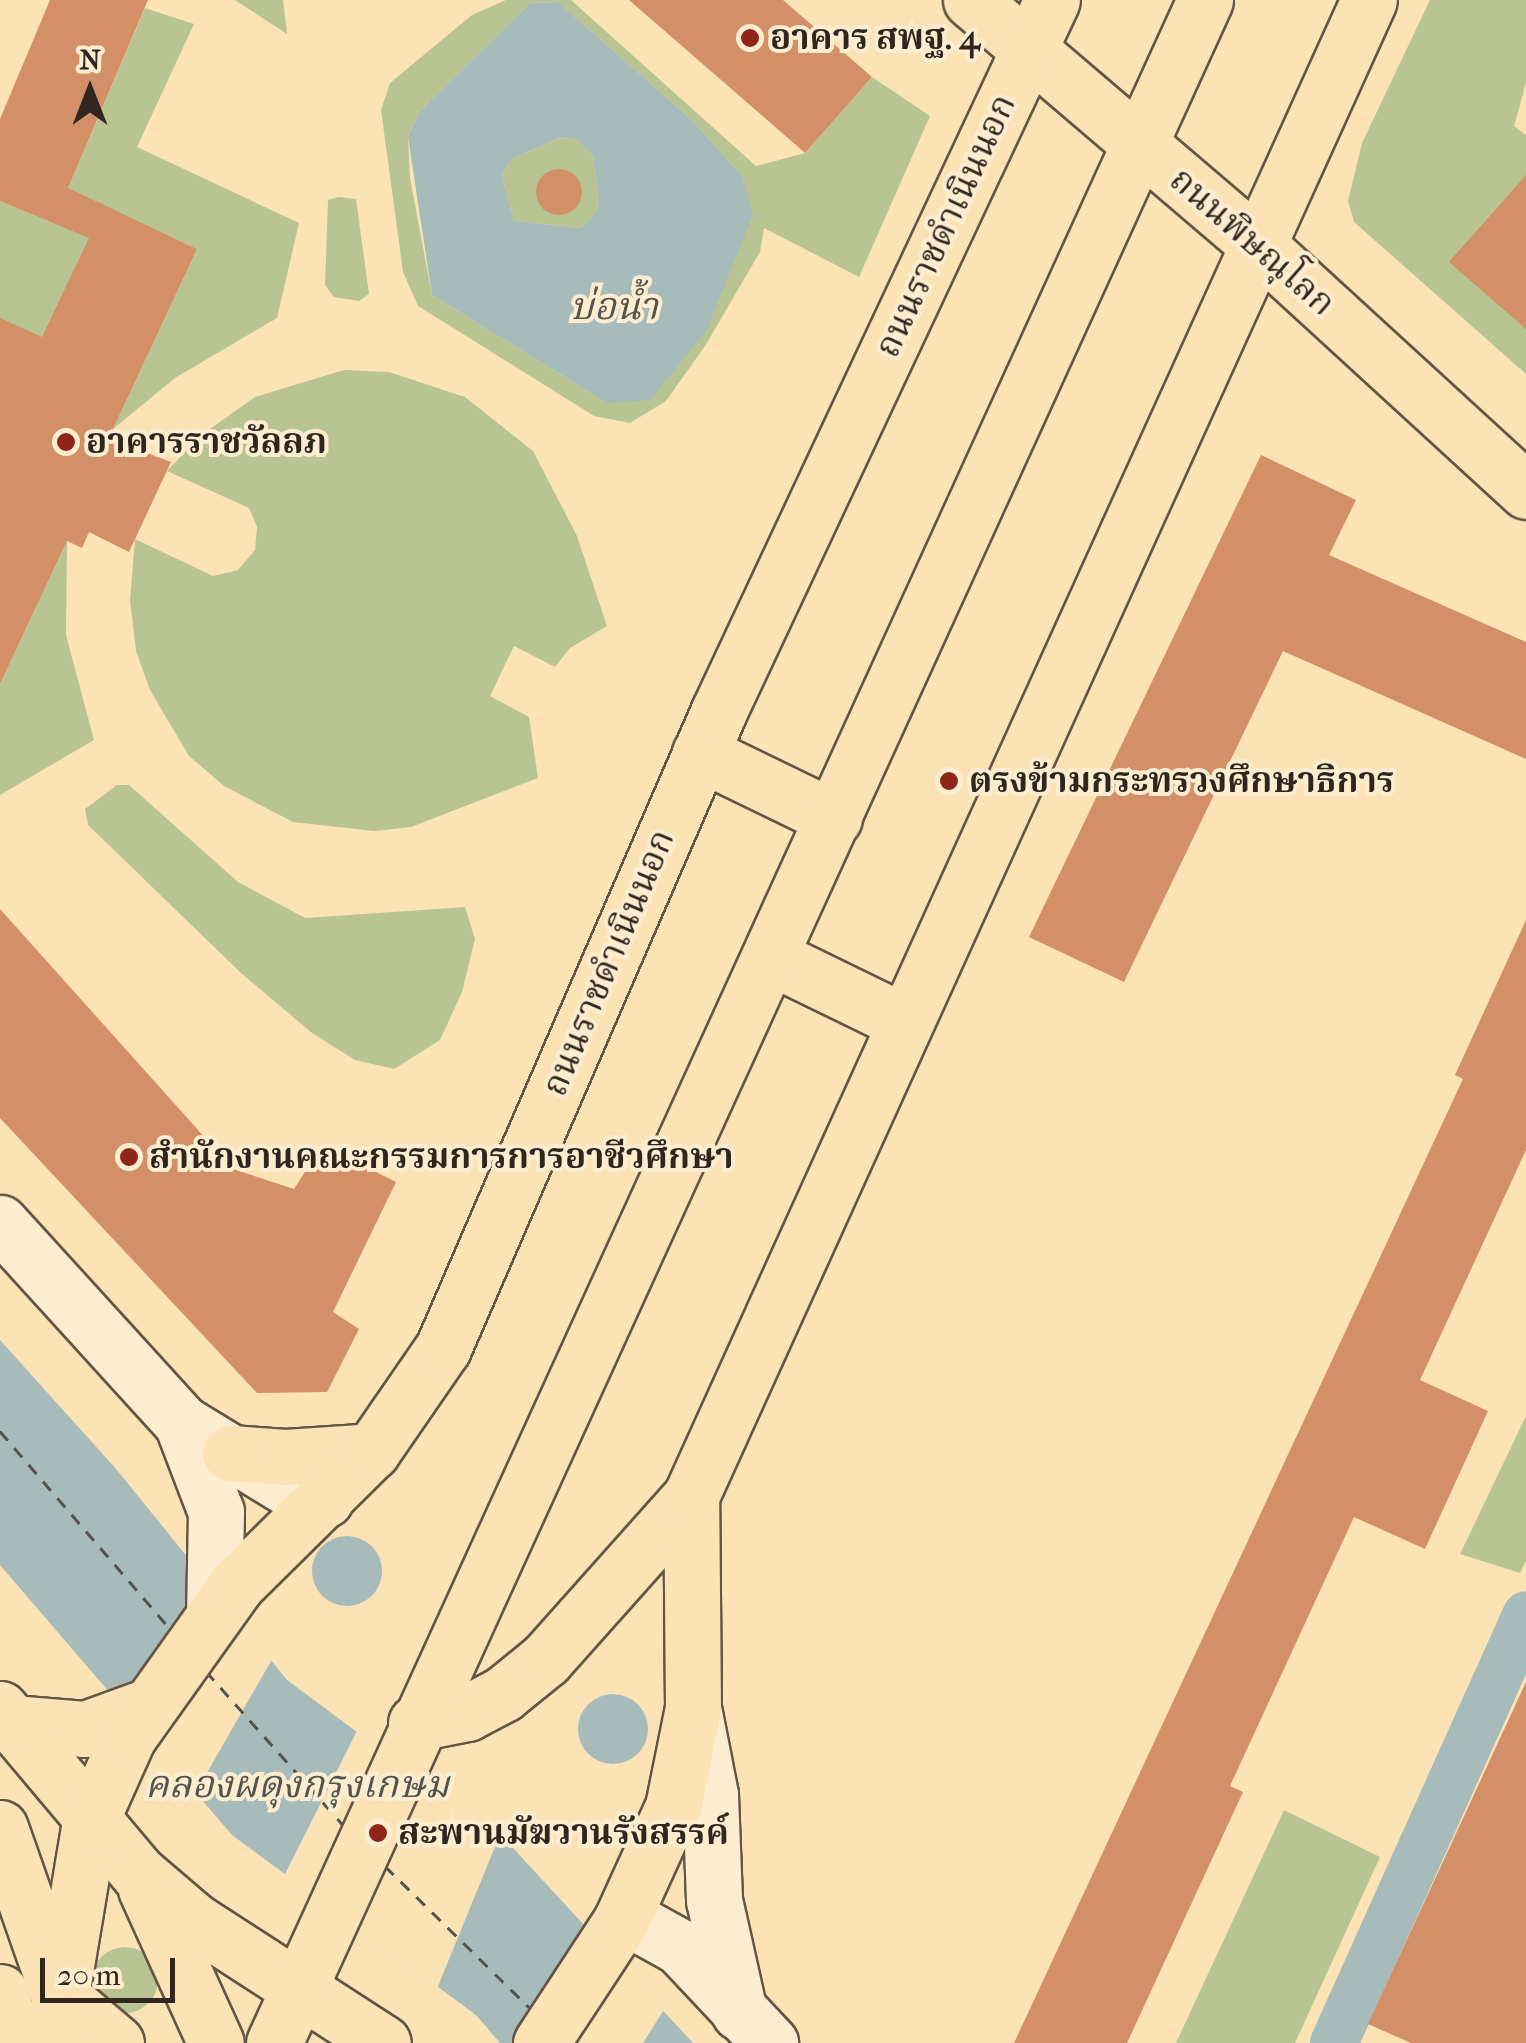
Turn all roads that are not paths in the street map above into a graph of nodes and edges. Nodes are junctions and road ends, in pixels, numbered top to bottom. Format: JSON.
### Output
{"nodes":[{"id":1,"x":972,"y":0,"type":"edge"},
{"id":2,"x":1052,"y":0,"type":"edge"},
{"id":3,"x":1205,"y":0,"type":"edge"},
{"id":4,"x":1369,"y":0,"type":"edge"},
{"id":5,"x":1028,"y":50,"type":"junction"},
{"id":6,"x":1138,"y":143,"type":"junction"},
{"id":7,"x":1258,"y":244,"type":"junction"},
{"id":8,"x":1526,"y":490,"type":"edge"},
{"id":9,"x":700,"y":753,"type":"junction"},
{"id":10,"x":834,"y":818,"type":"junction"},
{"id":11,"x":773,"y":958,"type":"junction"},
{"id":12,"x":904,"y":1022,"type":"junction"},
{"id":13,"x":0,"y":1223,"type":"edge"},
{"id":14,"x":182,"y":1423,"type":"junction"},
{"id":15,"x":372,"y":1451,"type":"junction"},
{"id":16,"x":230,"y":1453,"type":"junction"},
{"id":17,"x":691,"y":1496,"type":"junction"},
{"id":18,"x":326,"y":1499,"type":"junction"},
{"id":19,"x":223,"y":1578,"type":"junction"},
{"id":20,"x":693,"y":1708,"type":"junction"},
{"id":21,"x":6,"y":1716,"type":"edge"},
{"id":22,"x":121,"y":1724,"type":"junction"},
{"id":23,"x":411,"y":1734,"type":"junction"},
{"id":24,"x":90,"y":1822,"type":"junction"},
{"id":25,"x":0,"y":1828,"type":"edge"},
{"id":26,"x":138,"y":1873,"type":"junction"},
{"id":27,"x":623,"y":1918,"type":"junction"},
{"id":28,"x":297,"y":1988,"type":"junction"},
{"id":29,"x":0,"y":1992,"type":"edge"},
{"id":30,"x":55,"y":2018,"type":"edge"},
{"id":31,"x":754,"y":2027,"type":"edge"},
{"id":32,"x":15,"y":2043,"type":"edge"},
{"id":33,"x":116,"y":2043,"type":"edge"},
{"id":34,"x":216,"y":2043,"type":"edge"},
{"id":35,"x":274,"y":2043,"type":"edge"},
{"id":36,"x":383,"y":2043,"type":"edge"},
{"id":37,"x":541,"y":2043,"type":"edge"}],
"edges":[{"from":1,"to":5,"type":"main road","name":"ถนนพิษณุโลก"},
{"from":2,"to":5,"type":"main road","name":"ถนนราชดำเนินนอก"},
{"from":3,"to":6,"type":"main road"},
{"from":4,"to":7,"type":"main road"},
{"from":5,"to":6,"type":"main road","name":"ถนนพิษณุโลก"},
{"from":5,"to":9,"type":"main road","name":"ถนนราชดำเนินนอก"},
{"from":6,"to":7,"type":"main road","name":"ถนนพิษณุโลก"},
{"from":6,"to":10,"type":"main road"},
{"from":7,"to":8,"type":"main road","name":"ถนนพิษณุโลก"},
{"from":7,"to":12,"type":"main road"},
{"from":9,"to":10,"type":"main road"},
{"from":9,"to":15,"type":"main road","name":"ถนนราชดำเนินนอก"},
{"from":10,"to":11,"type":"main road"},
{"from":11,"to":12,"type":"main road"},
{"from":11,"to":23,"type":"main road"},
{"from":12,"to":17,"type":"main road"},
{"from":13,"to":14,"type":"street"},
{"from":14,"to":16,"type":"street"},
{"from":14,"to":19,"type":"street"},
{"from":15,"to":16,"type":"main road"},
{"from":15,"to":18,"type":"main road","name":"ถนนราชดำเนินนอก"},
{"from":16,"to":18,"type":"street"},
{"from":17,"to":20,"type":"main road"},
{"from":17,"to":23,"type":"main road"},
{"from":18,"to":19,"type":"main road","name":"ถนนราชดำเนินนอก"},
{"from":19,"to":22,"type":"main road","name":"ถนนราชดำเนินนอก"},
{"from":20,"to":27,"type":"main road"},
{"from":20,"to":31,"type":"street"},
{"from":21,"to":22,"type":"main road"},
{"from":21,"to":24,"type":"main road"},
{"from":22,"to":24,"type":"main road","name":"ถนนราชดำเนินนอก"},
{"from":23,"to":28,"type":"main road"},
{"from":24,"to":26,"type":"main road"},
{"from":24,"to":30,"type":"main road","name":"ถนนราชดำเนินนอก"},
{"from":25,"to":30,"type":"main road"},
{"from":26,"to":28,"type":"main road"},
{"from":26,"to":34,"type":"main road"},
{"from":27,"to":31,"type":"street"},
{"from":27,"to":37,"type":"main road"},
{"from":28,"to":35,"type":"main road"},
{"from":28,"to":36,"type":"main road"},
{"from":29,"to":32,"type":"main road"},
{"from":30,"to":33,"type":"main road"}]}
